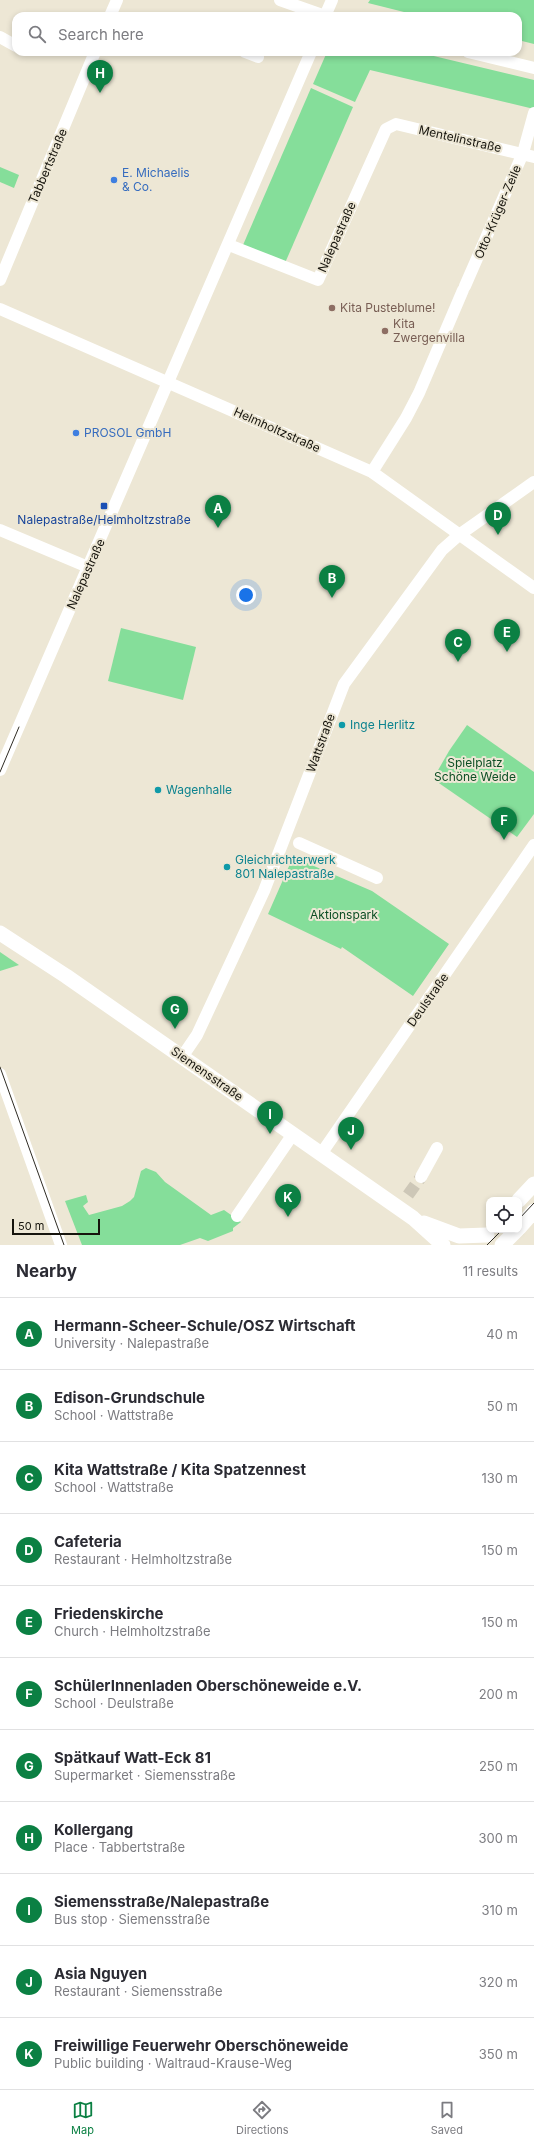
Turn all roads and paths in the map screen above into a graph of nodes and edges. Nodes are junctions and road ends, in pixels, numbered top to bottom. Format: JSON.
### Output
{"nodes":[{"id":1,"x":117,"y":0,"type":"edge"},
{"id":2,"x":280,"y":0,"type":"edge"},
{"id":3,"x":332,"y":0,"type":"edge"},
{"id":4,"x":112,"y":12,"type":"edge"},
{"id":5,"x":314,"y":12,"type":"edge"},
{"id":6,"x":327,"y":12,"type":"edge"},
{"id":7,"x":0,"y":37,"type":"edge"},
{"id":8,"x":12,"y":44,"type":"edge"},
{"id":9,"x":93,"y":56,"type":"edge"},
{"id":10,"x":254,"y":56,"type":"edge"},
{"id":11,"x":309,"y":56,"type":"edge"},
{"id":12,"x":484,"y":56,"type":"edge"},
{"id":13,"x":258,"y":58,"type":"dead end"},
{"id":14,"x":534,"y":68,"type":"edge"},
{"id":15,"x":534,"y":113,"type":"edge"},
{"id":16,"x":386,"y":129,"type":"joint"},
{"id":17,"x":528,"y":155,"type":"edge"},
{"id":18,"x":228,"y":245,"type":"junction"},
{"id":19,"x":0,"y":280,"type":"edge"},
{"id":20,"x":0,"y":309,"type":"edge"},
{"id":21,"x":168,"y":383,"type":"junction"},
{"id":22,"x":372,"y":472,"type":"junction"},
{"id":23,"x":534,"y":482,"type":"edge"},
{"id":24,"x":0,"y":530,"type":"edge"},
{"id":25,"x":459,"y":535,"type":"junction"},
{"id":26,"x":88,"y":567,"type":"junction"},
{"id":27,"x":534,"y":588,"type":"edge"},
{"id":28,"x":0,"y":770,"type":"edge"},
{"id":29,"x":299,"y":843,"type":"dead end"},
{"id":30,"x":534,"y":845,"type":"edge"},
{"id":31,"x":377,"y":878,"type":"dead end"},
{"id":32,"x":0,"y":932,"type":"edge"},
{"id":33,"x":182,"y":1057,"type":"junction"},
{"id":34,"x":0,"y":1074,"type":"edge"},
{"id":35,"x":293,"y":1134,"type":"junction"},
{"id":36,"x":437,"y":1148,"type":"dead end"},
{"id":37,"x":321,"y":1154,"type":"junction"},
{"id":38,"x":421,"y":1177,"type":"tunnel mouth"},
{"id":39,"x":534,"y":1184,"type":"edge"},
{"id":40,"x":522,"y":1197,"type":"edge"},
{"id":41,"x":534,"y":1211,"type":"edge"},
{"id":42,"x":237,"y":1216,"type":"dead end"},
{"id":43,"x":413,"y":1218,"type":"junction"},
{"id":44,"x":522,"y":1225,"type":"edge"},
{"id":45,"x":514,"y":1233,"type":"edge"},
{"id":46,"x":488,"y":1239,"type":"edge"},
{"id":47,"x":61,"y":1245,"type":"edge"},
{"id":48,"x":443,"y":1245,"type":"edge"},
{"id":49,"x":502,"y":1245,"type":"edge"}],
"edges":[{"from":1,"to":4,"type":"street"},
{"from":2,"to":5,"type":"street"},
{"from":3,"to":6,"type":"street"},
{"from":7,"to":8,"type":"street"},
{"from":9,"to":19,"type":"street","name":"Tabbertstraße"},
{"from":10,"to":13,"type":"street"},
{"from":11,"to":18,"type":"street","name":"Nalepastraße"},
{"from":12,"to":14,"type":"street"},
{"from":15,"to":17,"type":"street","name":"Otto-Krüger-Zeile"},
{"from":16,"to":17,"type":"street","name":"Mentelinstraße"},
{"from":16,"to":18,"type":"street","name":"Nalepastraße"},
{"from":17,"to":22,"type":"street","name":"Otto-Krüger-Zeile"},
{"from":18,"to":21,"type":"street","name":"Nalepastraße"},
{"from":20,"to":21,"type":"street","name":"Helmholtzstraße"},
{"from":21,"to":22,"type":"street","name":"Helmholtzstraße"},
{"from":21,"to":26,"type":"street","name":"Nalepastraße"},
{"from":22,"to":25,"type":"street","name":"Helmholtzstraße"},
{"from":23,"to":25,"type":"street","name":"Wattstraße"},
{"from":24,"to":26,"type":"street"},
{"from":25,"to":27,"type":"street","name":"Helmholtzstraße"},
{"from":25,"to":33,"type":"street","name":"Wattstraße"},
{"from":26,"to":28,"type":"street","name":"Nalepastraße"},
{"from":29,"to":31,"type":"street"},
{"from":30,"to":37,"type":"street","name":"Deulstraße"},
{"from":32,"to":33,"type":"main road","name":"Siemensstraße"},
{"from":33,"to":35,"type":"main road","name":"Siemensstraße"},
{"from":34,"to":47,"type":"street"},
{"from":35,"to":37,"type":"main road","name":"Siemensstraße"},
{"from":35,"to":42,"type":"street"},
{"from":36,"to":38,"type":"street"},
{"from":37,"to":43,"type":"main road","name":"Siemensstraße"},
{"from":39,"to":40,"type":"main road"},
{"from":41,"to":44,"type":"main road"},
{"from":43,"to":46,"type":"main road","name":"Siemensstraße"},
{"from":43,"to":48,"type":"main road","name":"Siemensstraße"},
{"from":45,"to":49,"type":"main road"}]}
